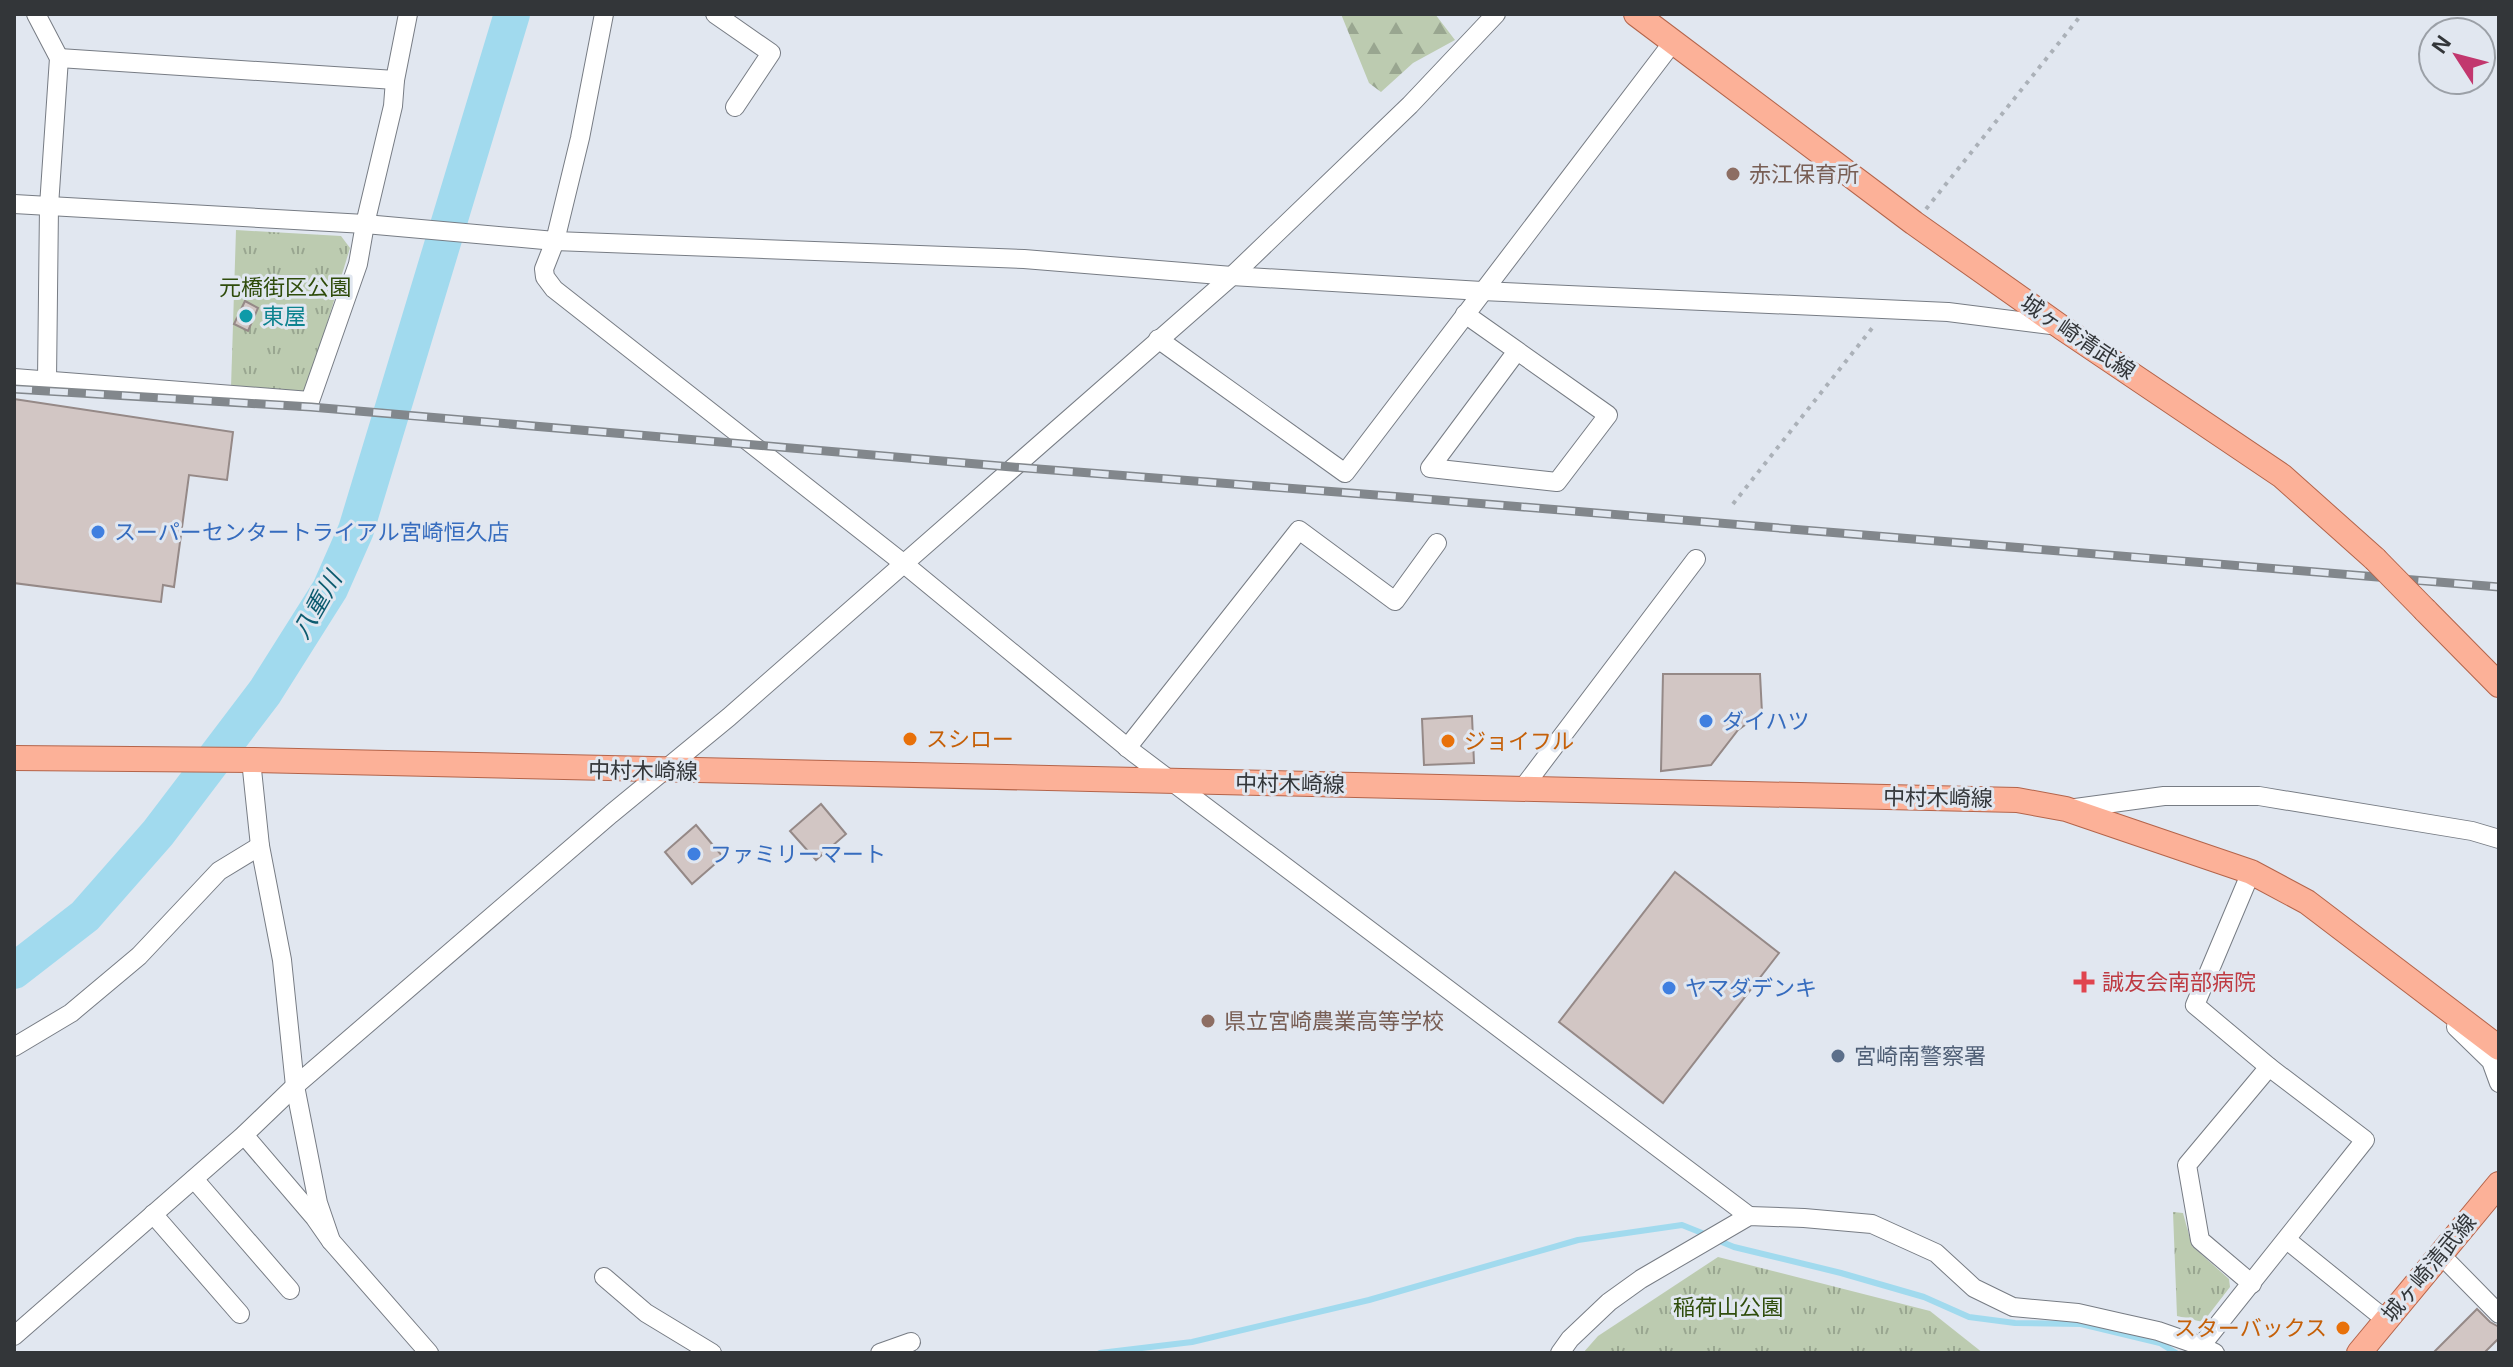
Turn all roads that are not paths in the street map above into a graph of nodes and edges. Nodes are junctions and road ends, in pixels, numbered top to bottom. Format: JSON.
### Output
{"nodes":[{"id":1,"x":36,"y":14,"type":"edge"},
{"id":2,"x":408,"y":14,"type":"edge"},
{"id":3,"x":604,"y":14,"type":"edge"},
{"id":4,"x":715,"y":14,"type":"edge"},
{"id":5,"x":1496,"y":14,"type":"edge"},
{"id":6,"x":1636,"y":14,"type":"edge"},
{"id":7,"x":1673,"y":42,"type":"junction"},
{"id":8,"x":59,"y":58,"type":"junction"},
{"id":9,"x":395,"y":80,"type":"junction"},
{"id":10,"x":735,"y":107,"type":"dead end"},
{"id":11,"x":14,"y":204,"type":"edge"},
{"id":12,"x":49,"y":206,"type":"junction"},
{"id":13,"x":373,"y":225,"type":"junction"},
{"id":14,"x":546,"y":240,"type":"junction"},
{"id":15,"x":1232,"y":276,"type":"junction"},
{"id":16,"x":1482,"y":291,"type":"junction"},
{"id":17,"x":1465,"y":314,"type":"junction"},
{"id":18,"x":2061,"y":327,"type":"junction"},
{"id":19,"x":1158,"y":339,"type":"junction"},
{"id":20,"x":1517,"y":351,"type":"junction"},
{"id":21,"x":14,"y":378,"type":"edge"},
{"id":22,"x":47,"y":380,"type":"junction"},
{"id":23,"x":1437,"y":543,"type":"dead end"},
{"id":24,"x":1696,"y":559,"type":"dead end"},
{"id":25,"x":903,"y":563,"type":"junction"},
{"id":26,"x":2499,"y":685,"type":"edge"},
{"id":27,"x":1127,"y":748,"type":"junction"},
{"id":28,"x":14,"y":758,"type":"edge"},
{"id":29,"x":251,"y":760,"type":"junction"},
{"id":30,"x":664,"y":771,"type":"junction"},
{"id":31,"x":1172,"y":782,"type":"junction"},
{"id":32,"x":1522,"y":789,"type":"junction"},
{"id":33,"x":2066,"y":809,"type":"junction"},
{"id":34,"x":2499,"y":839,"type":"edge"},
{"id":35,"x":260,"y":846,"type":"junction"},
{"id":36,"x":2251,"y":872,"type":"junction"},
{"id":37,"x":2436,"y":999,"type":"junction"},
{"id":38,"x":14,"y":1047,"type":"edge"},
{"id":39,"x":2499,"y":1048,"type":"edge"},
{"id":40,"x":2269,"y":1067,"type":"junction"},
{"id":41,"x":2499,"y":1083,"type":"edge"},
{"id":42,"x":295,"y":1086,"type":"junction"},
{"id":43,"x":244,"y":1135,"type":"junction"},
{"id":44,"x":194,"y":1179,"type":"junction"},
{"id":45,"x":2497,"y":1184,"type":"edge"},
{"id":46,"x":153,"y":1214,"type":"junction"},
{"id":47,"x":1749,"y":1216,"type":"junction"},
{"id":48,"x":2287,"y":1240,"type":"junction"},
{"id":49,"x":331,"y":1241,"type":"junction"},
{"id":50,"x":2441,"y":1255,"type":"junction"},
{"id":51,"x":604,"y":1277,"type":"dead end"},
{"id":52,"x":2252,"y":1284,"type":"junction"},
{"id":53,"x":290,"y":1290,"type":"dead end"},
{"id":54,"x":240,"y":1314,"type":"dead end"},
{"id":55,"x":2499,"y":1314,"type":"edge"},
{"id":56,"x":2386,"y":1320,"type":"junction"},
{"id":57,"x":14,"y":1336,"type":"edge"},
{"id":58,"x":911,"y":1342,"type":"dead end"},
{"id":59,"x":2208,"y":1350,"type":"edge"},
{"id":60,"x":429,"y":1353,"type":"edge"},
{"id":61,"x":712,"y":1353,"type":"edge"},
{"id":62,"x":880,"y":1353,"type":"edge"},
{"id":63,"x":1560,"y":1353,"type":"edge"},
{"id":64,"x":2359,"y":1353,"type":"edge"}],
"edges":[{"from":1,"to":8,"type":"street"},
{"from":2,"to":9,"type":"street"},
{"from":3,"to":14,"type":"street"},
{"from":4,"to":10,"type":"street"},
{"from":5,"to":15,"type":"street"},
{"from":6,"to":7,"type":"main road","name":"城ヶ崎清武線"},
{"from":7,"to":16,"type":"street"},
{"from":7,"to":18,"type":"main road","name":"城ヶ崎清武線"},
{"from":8,"to":9,"type":"street"},
{"from":8,"to":12,"type":"street"},
{"from":9,"to":13,"type":"street"},
{"from":11,"to":12,"type":"street"},
{"from":12,"to":13,"type":"street"},
{"from":12,"to":22,"type":"street"},
{"from":13,"to":14,"type":"street"},
{"from":13,"to":22,"type":"street"},
{"from":14,"to":15,"type":"street"},
{"from":14,"to":25,"type":"street"},
{"from":15,"to":16,"type":"street"},
{"from":15,"to":19,"type":"street"},
{"from":16,"to":17,"type":"street"},
{"from":16,"to":18,"type":"street"},
{"from":17,"to":19,"type":"street"},
{"from":17,"to":20,"type":"street"},
{"from":18,"to":26,"type":"main road","name":"城ヶ崎清武線","bridge":true},
{"from":19,"to":25,"type":"street"},
{"from":20,"to":20,"type":"street"},
{"from":21,"to":22,"type":"street"},
{"from":23,"to":27,"type":"street"},
{"from":24,"to":32,"type":"street"},
{"from":25,"to":27,"type":"street"},
{"from":25,"to":30,"type":"street"},
{"from":27,"to":31,"type":"street"},
{"from":28,"to":29,"type":"main road","name":"中村木崎線"},
{"from":29,"to":30,"type":"main road","name":"中村木崎線"},
{"from":29,"to":35,"type":"street"},
{"from":30,"to":31,"type":"main road","name":"中村木崎線"},
{"from":30,"to":42,"type":"street"},
{"from":31,"to":32,"type":"main road","name":"中村木崎線"},
{"from":31,"to":47,"type":"street"},
{"from":32,"to":33,"type":"main road","name":"中村木崎線"},
{"from":33,"to":34,"type":"street"},
{"from":33,"to":36,"type":"main road","name":"中村木崎線"},
{"from":35,"to":38,"type":"street"},
{"from":35,"to":42,"type":"street"},
{"from":36,"to":37,"type":"main road","name":"中村木崎線"},
{"from":36,"to":40,"type":"street"},
{"from":37,"to":39,"type":"main road","name":"中村木崎線"},
{"from":37,"to":41,"type":"street"},
{"from":40,"to":48,"type":"street"},
{"from":40,"to":52,"type":"street"},
{"from":42,"to":43,"type":"street"},
{"from":42,"to":49,"type":"street"},
{"from":43,"to":44,"type":"street"},
{"from":43,"to":49,"type":"street"},
{"from":44,"to":46,"type":"street"},
{"from":44,"to":53,"type":"street"},
{"from":45,"to":50,"type":"main road","name":"城ヶ崎清武線"},
{"from":46,"to":54,"type":"street"},
{"from":46,"to":57,"type":"street"},
{"from":47,"to":59,"type":"street"},
{"from":47,"to":63,"type":"street"},
{"from":48,"to":52,"type":"street"},
{"from":48,"to":56,"type":"street"},
{"from":49,"to":60,"type":"street"},
{"from":50,"to":55,"type":"street"},
{"from":50,"to":56,"type":"main road","name":"城ヶ崎清武線"},
{"from":51,"to":61,"type":"street"},
{"from":52,"to":59,"type":"street"},
{"from":56,"to":64,"type":"main road","name":"城ヶ崎清武線"},
{"from":58,"to":62,"type":"street"}]}
